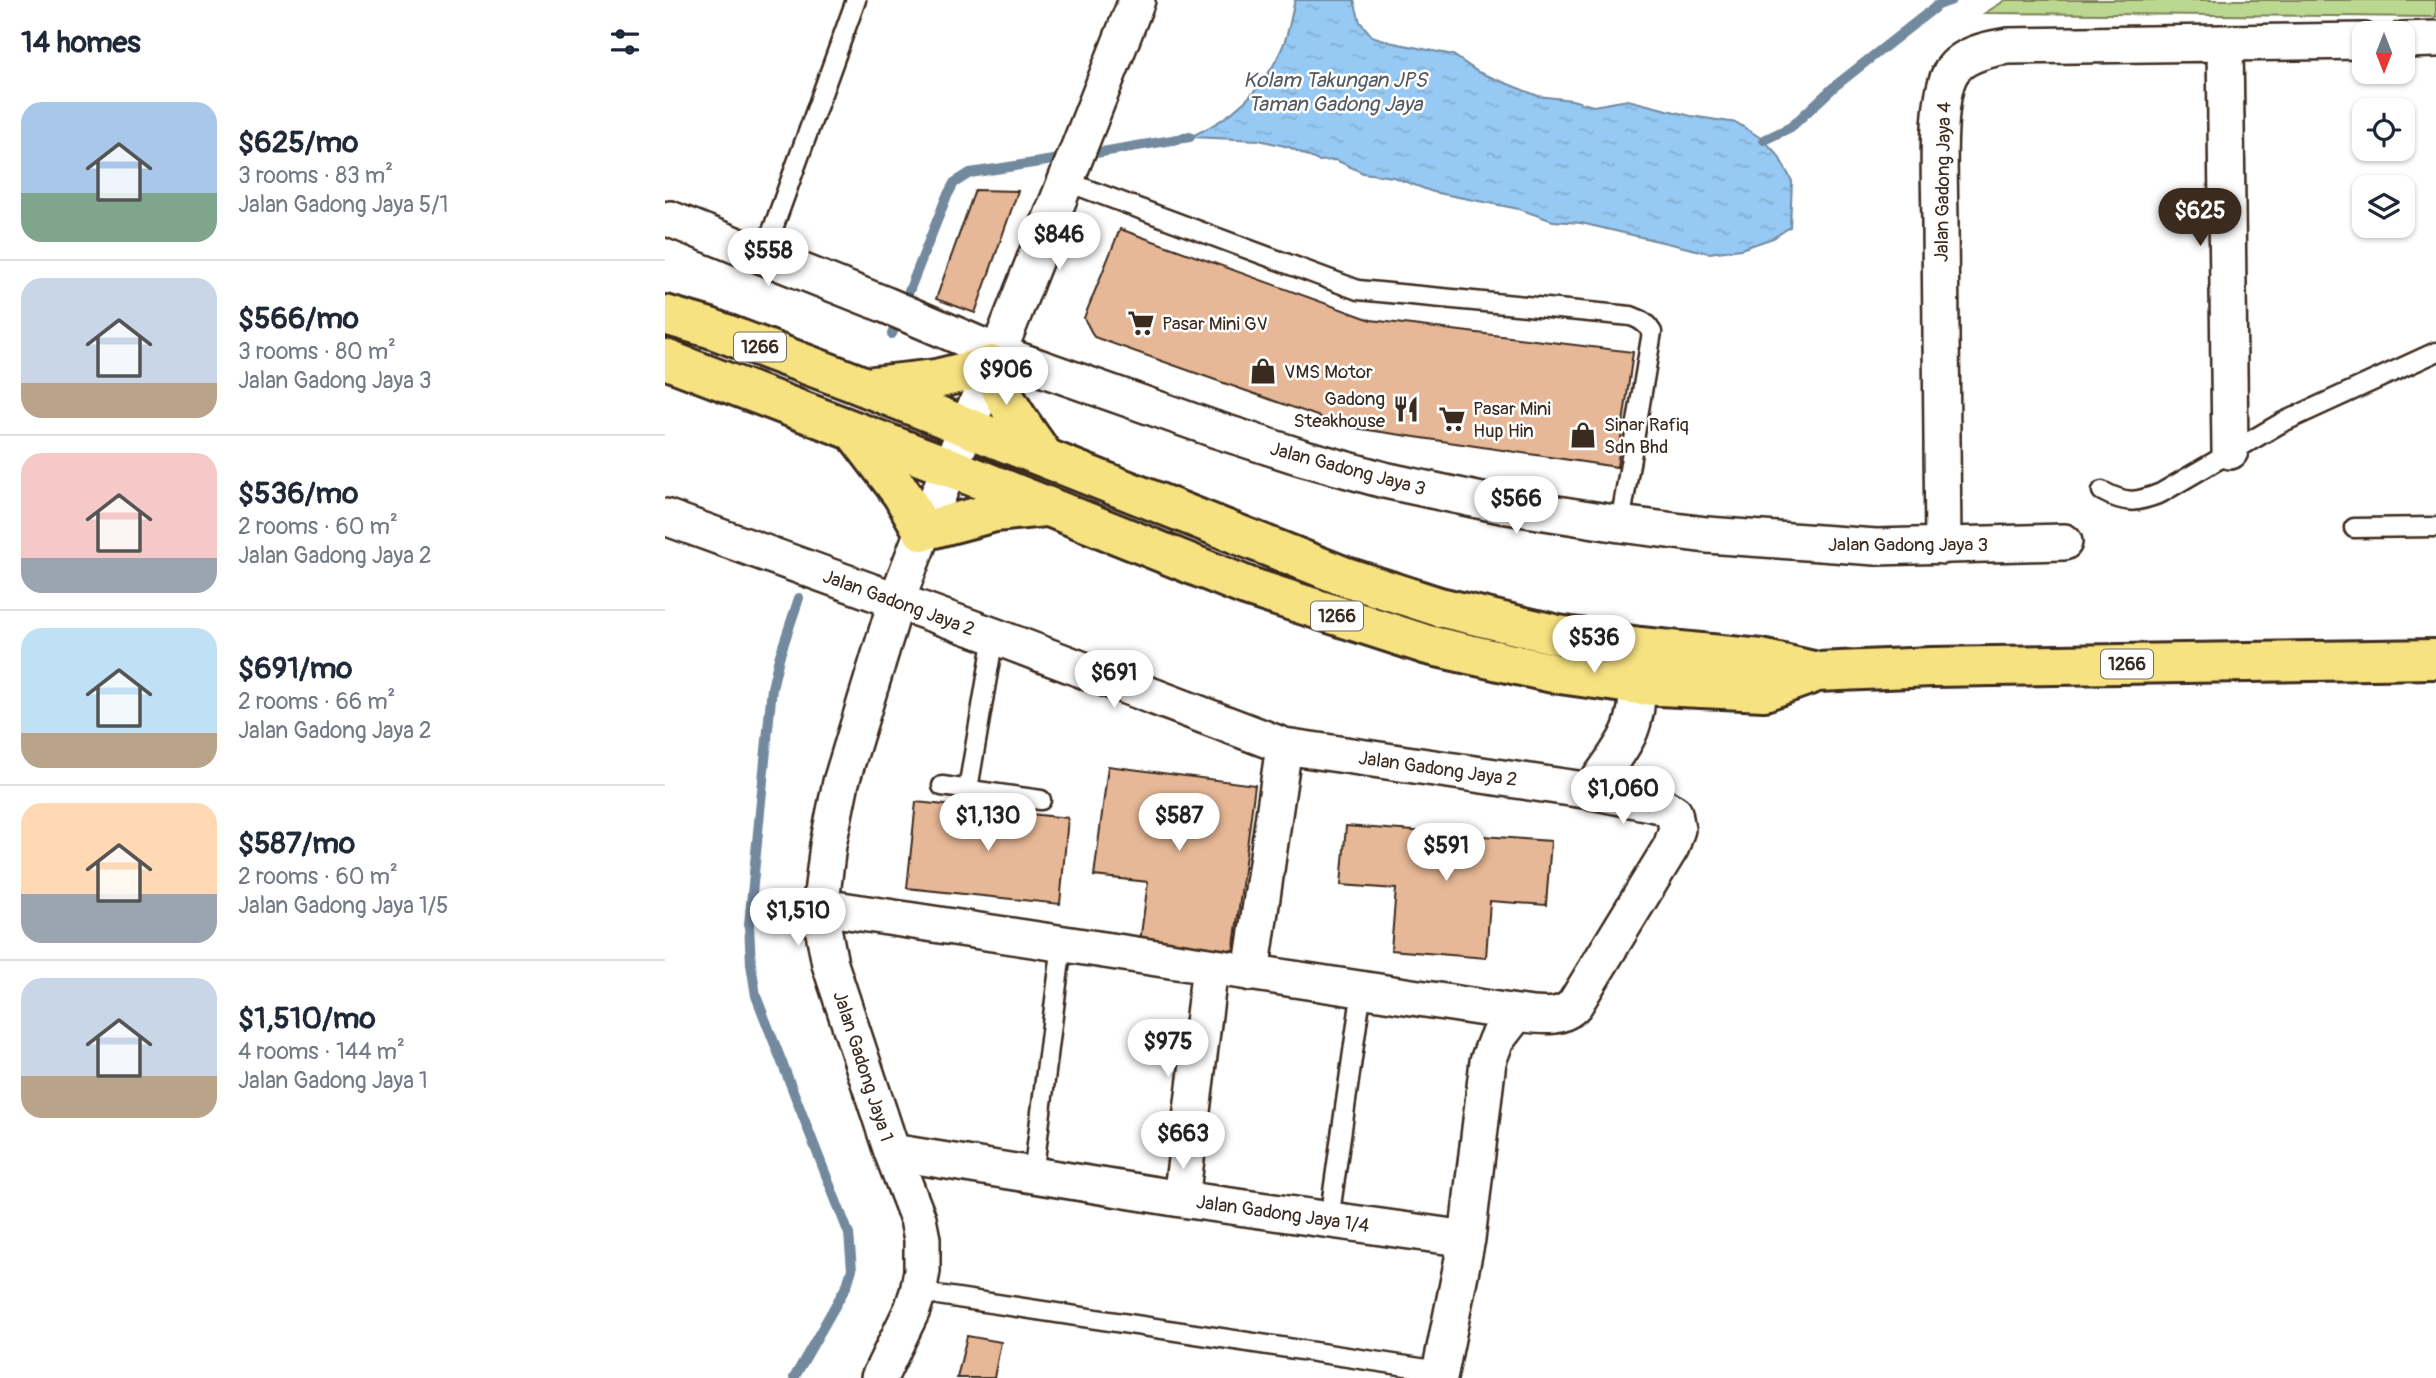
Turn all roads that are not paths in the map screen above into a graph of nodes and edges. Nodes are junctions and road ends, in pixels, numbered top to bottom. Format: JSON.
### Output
{"nodes":[{"id":1,"x":856,"y":0,"type":"edge"},
{"id":2,"x":1124,"y":4,"type":"edge"},
{"id":3,"x":2436,"y":39,"type":"edge"},
{"id":4,"x":2415,"y":40,"type":"edge"},
{"id":5,"x":2352,"y":41,"type":"edge"},
{"id":6,"x":2225,"y":44,"type":"junction"},
{"id":7,"x":1067,"y":175,"type":"junction"},
{"id":8,"x":670,"y":219,"type":"dead end"},
{"id":9,"x":763,"y":256,"type":"junction"},
{"id":10,"x":665,"y":315,"type":"edge"},
{"id":11,"x":2436,"y":352,"type":"edge"},
{"id":12,"x":665,"y":359,"type":"edge"},
{"id":13,"x":995,"y":359,"type":"junction"},
{"id":14,"x":865,"y":387,"type":"junction"},
{"id":15,"x":967,"y":427,"type":"junction"},
{"id":16,"x":854,"y":430,"type":"junction"},
{"id":17,"x":2230,"y":451,"type":"junction"},
{"id":18,"x":1044,"y":457,"type":"junction"},
{"id":19,"x":949,"y":467,"type":"junction"},
{"id":20,"x":2102,"y":492,"type":"dead end"},
{"id":21,"x":1049,"y":507,"type":"junction"},
{"id":22,"x":665,"y":517,"type":"edge"},
{"id":23,"x":1620,"y":524,"type":"junction"},
{"id":24,"x":2436,"y":527,"type":"edge"},
{"id":25,"x":2354,"y":528,"type":"dead end"},
{"id":26,"x":923,"y":531,"type":"junction"},
{"id":27,"x":2064,"y":542,"type":"dead end"},
{"id":28,"x":1943,"y":546,"type":"junction"},
{"id":29,"x":896,"y":602,"type":"junction"},
{"id":30,"x":994,"y":636,"type":"junction"},
{"id":31,"x":1585,"y":639,"type":"junction"},
{"id":32,"x":2436,"y":659,"type":"edge"},
{"id":33,"x":1817,"y":672,"type":"junction"},
{"id":34,"x":1638,"y":685,"type":"junction"},
{"id":35,"x":1284,"y":746,"type":"junction"},
{"id":36,"x":942,"y":786,"type":"dead end"},
{"id":37,"x":968,"y":789,"type":"junction"},
{"id":38,"x":1591,"y":790,"type":"junction"},
{"id":39,"x":1041,"y":800,"type":"dead end"},
{"id":40,"x":822,"y":906,"type":"junction"},
{"id":41,"x":1062,"y":944,"type":"junction"},
{"id":42,"x":1210,"y":967,"type":"junction"},
{"id":43,"x":1251,"y":973,"type":"junction"},
{"id":44,"x":1362,"y":989,"type":"junction"},
{"id":45,"x":1517,"y":1013,"type":"junction"},
{"id":46,"x":892,"y":1152,"type":"junction"},
{"id":47,"x":1033,"y":1176,"type":"junction"},
{"id":48,"x":1181,"y":1199,"type":"junction"},
{"id":49,"x":1329,"y":1220,"type":"junction"},
{"id":50,"x":1467,"y":1239,"type":"junction"},
{"id":51,"x":918,"y":1292,"type":"junction"},
{"id":52,"x":1439,"y":1375,"type":"edge"},
{"id":53,"x":879,"y":1378,"type":"edge"}],
"edges":[{"from":1,"to":9,"type":"lane"},
{"from":2,"to":7,"type":"street","name":"Jalan Gadong Jaya 1"},
{"from":3,"to":4,"type":"street"},
{"from":5,"to":6,"type":"street","name":"Jalan Gadong Jaya 4"},
{"from":6,"to":17,"type":"street"},
{"from":6,"to":28,"type":"street","name":"Jalan Gadong Jaya 4"},
{"from":7,"to":13,"type":"street","name":"Jalan Gadong Jaya 1"},
{"from":7,"to":23,"type":"lane"},
{"from":8,"to":9,"type":"street","name":"Jalan Gadong Jaya 3"},
{"from":9,"to":13,"type":"street","name":"Jalan Gadong Jaya 3"},
{"from":10,"to":14,"type":"main road","number":"1266"},
{"from":11,"to":17,"type":"lane"},
{"from":12,"to":16,"type":"main road","number":"1266"},
{"from":13,"to":14,"type":"main road"},
{"from":13,"to":15,"type":"street","name":"Jalan Gadong Jaya 1"},
{"from":13,"to":18,"type":"main road"},
{"from":13,"to":23,"type":"street","name":"Jalan Gadong Jaya 3"},
{"from":14,"to":15,"type":"main road","number":"1266"},
{"from":15,"to":18,"type":"main road","number":"1266"},
{"from":15,"to":19,"type":"street","name":"Jalan Gadong Jaya 1"},
{"from":16,"to":19,"type":"main road","number":"1266"},
{"from":16,"to":26,"type":"main road"},
{"from":17,"to":20,"type":"lane"},
{"from":18,"to":31,"type":"main road","number":"1266"},
{"from":19,"to":21,"type":"main road","number":"1266"},
{"from":19,"to":26,"type":"street","name":"Jalan Gadong Jaya 1"},
{"from":21,"to":26,"type":"main road"},
{"from":21,"to":34,"type":"main road","number":"1266"},
{"from":22,"to":29,"type":"street","name":"Jalan Gadong Jaya 2"},
{"from":23,"to":28,"type":"street","name":"Jalan Gadong Jaya 3"},
{"from":24,"to":25,"type":"lane"},
{"from":26,"to":29,"type":"street","name":"Jalan Gadong Jaya 1"},
{"from":27,"to":28,"type":"street","name":"Jalan Gadong Jaya 3"},
{"from":29,"to":30,"type":"street","name":"Jalan Gadong Jaya 2"},
{"from":29,"to":40,"type":"street","name":"Jalan Gadong Jaya 1"},
{"from":30,"to":35,"type":"street","name":"Jalan Gadong Jaya 2"},
{"from":30,"to":37,"type":"lane"},
{"from":31,"to":33,"type":"main road","number":"1266"},
{"from":31,"to":34,"type":"street"},
{"from":32,"to":33,"type":"main road","number":"1266"},
{"from":33,"to":34,"type":"main road","number":"1266"},
{"from":34,"to":38,"type":"street"},
{"from":35,"to":38,"type":"street","name":"Jalan Gadong Jaya 2"},
{"from":35,"to":43,"type":"street"},
{"from":36,"to":37,"type":"lane"},
{"from":37,"to":39,"type":"lane"},
{"from":38,"to":45,"type":"street","name":"Jalan Gadong Jaya 2"},
{"from":40,"to":41,"type":"street"},
{"from":40,"to":46,"type":"street","name":"Jalan Gadong Jaya 1"},
{"from":41,"to":42,"type":"street"},
{"from":41,"to":47,"type":"lane"},
{"from":42,"to":43,"type":"street"},
{"from":42,"to":48,"type":"street"},
{"from":43,"to":44,"type":"street"},
{"from":44,"to":45,"type":"street"},
{"from":44,"to":49,"type":"lane"},
{"from":45,"to":50,"type":"street"},
{"from":46,"to":47,"type":"street","name":"Jalan Gadong Jaya 1/4"},
{"from":46,"to":51,"type":"street","name":"Jalan Gadong Jaya 1"},
{"from":47,"to":48,"type":"street","name":"Jalan Gadong Jaya 1/4"},
{"from":48,"to":49,"type":"street","name":"Jalan Gadong Jaya 1/4"},
{"from":49,"to":50,"type":"street","name":"Jalan Gadong Jaya 1/4"},
{"from":50,"to":52,"type":"street"},
{"from":51,"to":52,"type":"lane"},
{"from":51,"to":53,"type":"street","name":"Jalan Gadong Jaya 1"}]}
